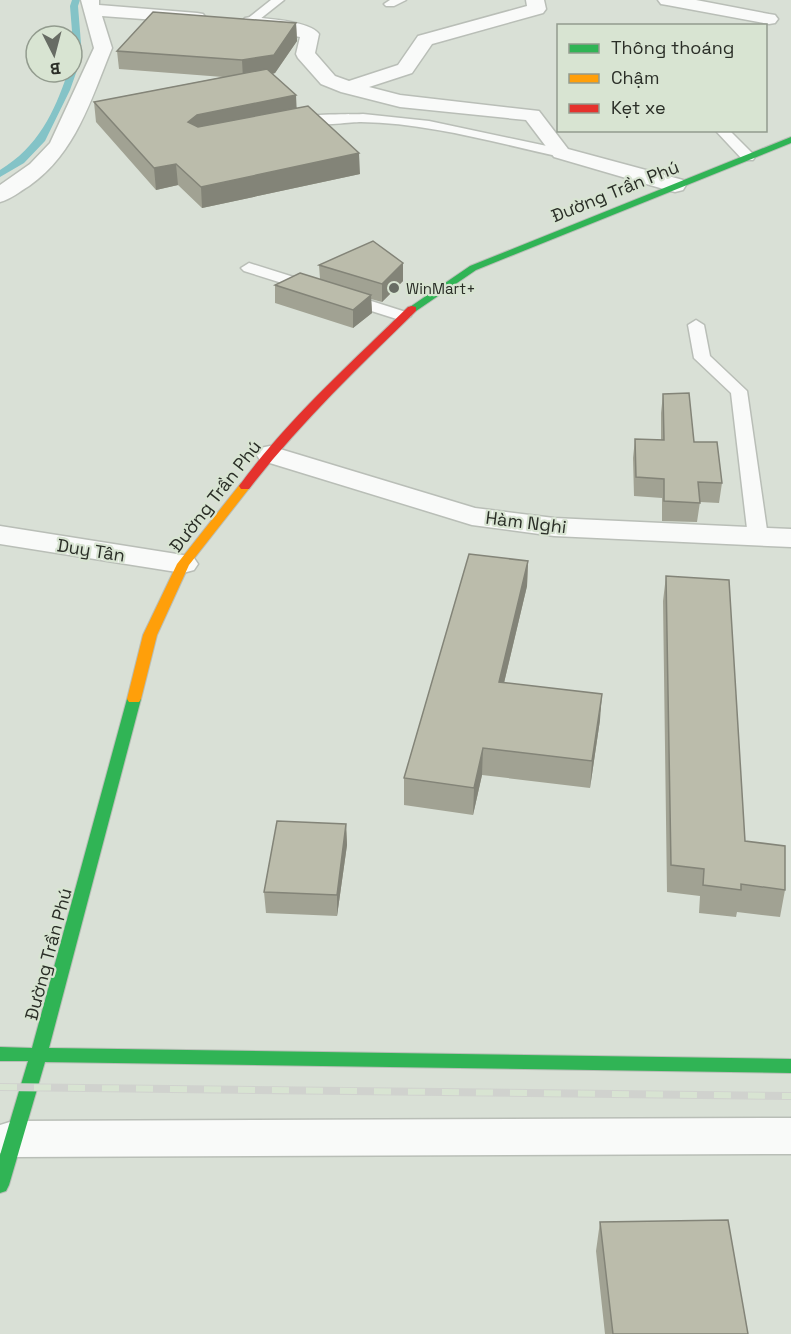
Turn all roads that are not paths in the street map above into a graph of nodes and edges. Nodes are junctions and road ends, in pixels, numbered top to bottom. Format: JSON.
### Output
{"nodes":[{"id":1,"x":278,"y":0,"type":"edge"},
{"id":2,"x":535,"y":0,"type":"edge"},
{"id":3,"x":667,"y":0,"type":"edge"},
{"id":4,"x":91,"y":5,"type":"edge"},
{"id":5,"x":776,"y":17,"type":"dead end"},
{"id":6,"x":250,"y":21,"type":"junction"},
{"id":7,"x":348,"y":88,"type":"junction"},
{"id":8,"x":280,"y":126,"type":"edge"},
{"id":9,"x":723,"y":132,"type":"edge"},
{"id":10,"x":791,"y":140,"type":"edge"},
{"id":11,"x":561,"y":153,"type":"junction"},
{"id":12,"x":748,"y":157,"type":"junction"},
{"id":13,"x":675,"y":185,"type":"junction"},
{"id":14,"x":0,"y":195,"type":"edge"},
{"id":15,"x":249,"y":268,"type":"dead end"},
{"id":16,"x":403,"y":316,"type":"junction"},
{"id":17,"x":696,"y":325,"type":"dead end"},
{"id":18,"x":270,"y":454,"type":"junction"},
{"id":19,"x":0,"y":535,"type":"edge"},
{"id":20,"x":758,"y":537,"type":"junction"},
{"id":21,"x":791,"y":538,"type":"edge"},
{"id":22,"x":183,"y":564,"type":"junction"},
{"id":23,"x":0,"y":1054,"type":"edge"},
{"id":24,"x":39,"y":1054,"type":"junction"},
{"id":25,"x":791,"y":1066,"type":"edge"},
{"id":26,"x":10,"y":1128,"type":"edge"},
{"id":27,"x":791,"y":1136,"type":"edge"},
{"id":28,"x":0,"y":1185,"type":"edge"}],
"edges":[{"from":1,"to":6,"type":"lane"},
{"from":2,"to":7,"type":"street"},
{"from":3,"to":5,"type":"street"},
{"from":4,"to":6,"type":"street"},
{"from":4,"to":14,"type":"street"},
{"from":6,"to":7,"type":"street"},
{"from":7,"to":11,"type":"street"},
{"from":8,"to":11,"type":"lane"},
{"from":9,"to":12,"type":"lane"},
{"from":10,"to":12,"type":"street","name":"Đường Trần Phú"},
{"from":11,"to":13,"type":"street"},
{"from":12,"to":13,"type":"street","name":"Đường Trần Phú"},
{"from":13,"to":16,"type":"street","name":"Đường Trần Phú"},
{"from":15,"to":16,"type":"lane"},
{"from":16,"to":18,"type":"street","name":"Đường Trần Phú"},
{"from":17,"to":20,"type":"lane"},
{"from":18,"to":20,"type":"street","name":"Hàm Nghi"},
{"from":18,"to":22,"type":"street","name":"Đường Trần Phú"},
{"from":19,"to":22,"type":"street","name":"Duy Tân"},
{"from":20,"to":21,"type":"street","name":"Hàm Nghi"},
{"from":22,"to":24,"type":"street","name":"Đường Trần Phú"},
{"from":23,"to":24,"type":"street"},
{"from":24,"to":25,"type":"street"},
{"from":24,"to":26,"type":"street","name":"Đường Trần Phú"},
{"from":26,"to":27,"type":"street"},
{"from":26,"to":28,"type":"street","name":"Đường Trần Phú"}]}
